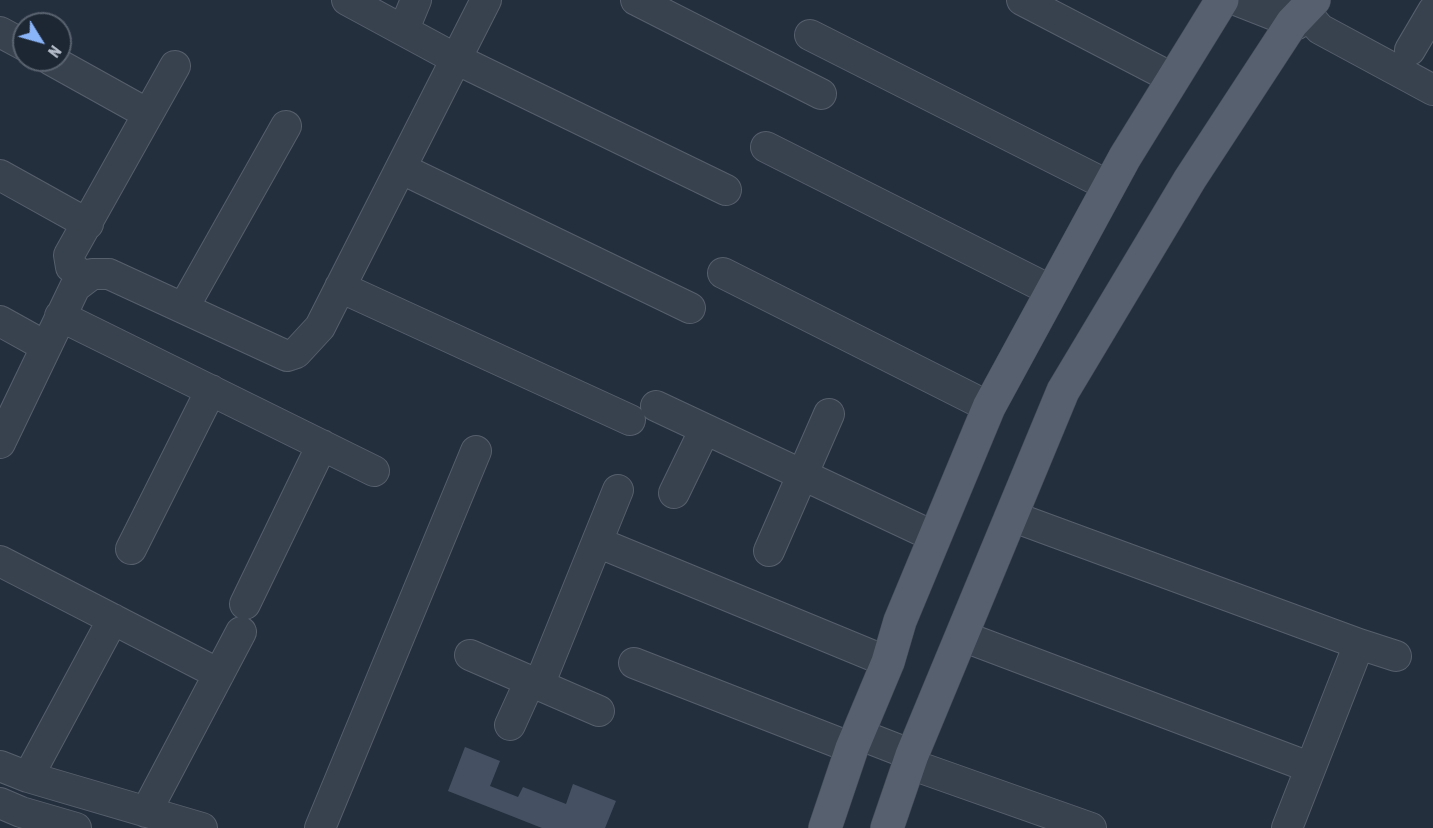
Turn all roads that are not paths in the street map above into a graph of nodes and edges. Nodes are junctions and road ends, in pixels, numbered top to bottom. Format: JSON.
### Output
{"nodes":[{"id":1,"x":347,"y":0,"type":"edge"},
{"id":2,"x":416,"y":0,"type":"edge"},
{"id":3,"x":486,"y":0,"type":"edge"},
{"id":4,"x":636,"y":0,"type":"edge"},
{"id":5,"x":1022,"y":0,"type":"edge"},
{"id":6,"x":1222,"y":0,"type":"edge"},
{"id":7,"x":1236,"y":0,"type":"edge"},
{"id":8,"x":1433,"y":10,"type":"edge"},
{"id":9,"x":1302,"y":13,"type":"edge"},
{"id":10,"x":404,"y":28,"type":"junction"},
{"id":11,"x":810,"y":35,"type":"dead end"},
{"id":12,"x":1410,"y":50,"type":"dead end"},
{"id":13,"x":456,"y":59,"type":"junction"},
{"id":14,"x":175,"y":66,"type":"dead end"},
{"id":15,"x":72,"y":72,"type":"edge"},
{"id":16,"x":1172,"y":78,"type":"junction"},
{"id":17,"x":1433,"y":90,"type":"edge"},
{"id":18,"x":821,"y":94,"type":"dead end"},
{"id":19,"x":148,"y":114,"type":"junction"},
{"id":20,"x":286,"y":126,"type":"dead end"},
{"id":21,"x":766,"y":147,"type":"dead end"},
{"id":22,"x":402,"y":169,"type":"junction"},
{"id":23,"x":0,"y":175,"type":"edge"},
{"id":24,"x":1109,"y":186,"type":"junction"},
{"id":25,"x":726,"y":190,"type":"dead end"},
{"id":26,"x":88,"y":224,"type":"junction"},
{"id":27,"x":723,"y":273,"type":"dead end"},
{"id":28,"x":86,"y":278,"type":"junction"},
{"id":29,"x":340,"y":287,"type":"junction"},
{"id":30,"x":1052,"y":291,"type":"junction"},
{"id":31,"x":184,"y":307,"type":"junction"},
{"id":32,"x":690,"y":308,"type":"dead end"},
{"id":33,"x":60,"y":316,"type":"junction"},
{"id":34,"x":0,"y":321,"type":"edge"},
{"id":35,"x":45,"y":346,"type":"junction"},
{"id":36,"x":211,"y":390,"type":"junction"},
{"id":37,"x":656,"y":406,"type":"dead end"},
{"id":38,"x":989,"y":407,"type":"junction"},
{"id":39,"x":829,"y":414,"type":"dead end"},
{"id":40,"x":630,"y":420,"type":"dead end"},
{"id":41,"x":705,"y":429,"type":"junction"},
{"id":42,"x":0,"y":443,"type":"edge"},
{"id":43,"x":322,"y":445,"type":"junction"},
{"id":44,"x":476,"y":451,"type":"dead end"},
{"id":45,"x":374,"y":471,"type":"dead end"},
{"id":46,"x":802,"y":475,"type":"junction"},
{"id":47,"x":618,"y":490,"type":"dead end"},
{"id":48,"x":674,"y":493,"type":"dead end"},
{"id":49,"x":1011,"y":516,"type":"junction"},
{"id":50,"x":935,"y":537,"type":"junction"},
{"id":51,"x":597,"y":542,"type":"junction"},
{"id":52,"x":131,"y":549,"type":"dead end"},
{"id":53,"x":769,"y":551,"type":"dead end"},
{"id":54,"x":0,"y":561,"type":"edge"},
{"id":55,"x":113,"y":619,"type":"junction"},
{"id":56,"x":962,"y":636,"type":"junction"},
{"id":57,"x":1359,"y":644,"type":"junction"},
{"id":58,"x":470,"y":655,"type":"dead end"},
{"id":59,"x":1396,"y":656,"type":"dead end"},
{"id":60,"x":888,"y":662,"type":"junction"},
{"id":61,"x":634,"y":663,"type":"dead end"},
{"id":62,"x":219,"y":674,"type":"junction"},
{"id":63,"x":534,"y":683,"type":"junction"},
{"id":64,"x":599,"y":711,"type":"dead end"},
{"id":65,"x":510,"y":725,"type":"dead end"},
{"id":66,"x":855,"y":741,"type":"junction"},
{"id":67,"x":911,"y":760,"type":"junction"},
{"id":68,"x":0,"y":766,"type":"edge"},
{"id":69,"x":1309,"y":767,"type":"junction"},
{"id":70,"x":28,"y":777,"type":"junction"},
{"id":71,"x":146,"y":813,"type":"junction"},
{"id":72,"x":11,"y":814,"type":"edge"},
{"id":73,"x":1039,"y":819,"type":"edge"},
{"id":74,"x":76,"y":828,"type":"edge"},
{"id":75,"x":202,"y":828,"type":"edge"},
{"id":76,"x":320,"y":828,"type":"edge"},
{"id":77,"x":825,"y":828,"type":"edge"},
{"id":78,"x":888,"y":828,"type":"edge"},
{"id":79,"x":1091,"y":828,"type":"edge"},
{"id":80,"x":1287,"y":828,"type":"edge"}],
"edges":[{"from":1,"to":10,"type":"street"},
{"from":2,"to":10,"type":"street"},
{"from":3,"to":13,"type":"street"},
{"from":4,"to":18,"type":"street"},
{"from":5,"to":16,"type":"street"},
{"from":6,"to":16,"type":"main road"},
{"from":7,"to":9,"type":"street"},
{"from":8,"to":12,"type":"street"},
{"from":9,"to":17,"type":"street"},
{"from":9,"to":49,"type":"main road"},
{"from":10,"to":13,"type":"street"},
{"from":11,"to":24,"type":"street"},
{"from":13,"to":22,"type":"street"},
{"from":13,"to":25,"type":"street"},
{"from":14,"to":19,"type":"street"},
{"from":15,"to":19,"type":"street"},
{"from":16,"to":24,"type":"main road"},
{"from":19,"to":26,"type":"street"},
{"from":20,"to":31,"type":"street"},
{"from":21,"to":30,"type":"street"},
{"from":22,"to":29,"type":"street"},
{"from":22,"to":32,"type":"street"},
{"from":23,"to":26,"type":"street"},
{"from":24,"to":30,"type":"main road"},
{"from":26,"to":28,"type":"street"},
{"from":27,"to":38,"type":"street"},
{"from":28,"to":31,"type":"street"},
{"from":28,"to":33,"type":"street"},
{"from":29,"to":31,"type":"street"},
{"from":29,"to":40,"type":"street"},
{"from":30,"to":38,"type":"main road"},
{"from":33,"to":35,"type":"street"},
{"from":33,"to":36,"type":"street"},
{"from":34,"to":35,"type":"street"},
{"from":35,"to":42,"type":"street"},
{"from":36,"to":43,"type":"street"},
{"from":36,"to":52,"type":"street"},
{"from":37,"to":41,"type":"street"},
{"from":38,"to":50,"type":"main road"},
{"from":39,"to":46,"type":"street"},
{"from":41,"to":46,"type":"street"},
{"from":41,"to":48,"type":"street"},
{"from":43,"to":45,"type":"street"},
{"from":43,"to":62,"type":"street"},
{"from":44,"to":76,"type":"street"},
{"from":46,"to":50,"type":"street"},
{"from":46,"to":53,"type":"street"},
{"from":47,"to":51,"type":"street"},
{"from":49,"to":56,"type":"main road"},
{"from":49,"to":57,"type":"street"},
{"from":50,"to":60,"type":"main road"},
{"from":51,"to":60,"type":"street"},
{"from":51,"to":63,"type":"street"},
{"from":54,"to":55,"type":"street"},
{"from":55,"to":62,"type":"street"},
{"from":55,"to":70,"type":"street"},
{"from":56,"to":67,"type":"main road"},
{"from":56,"to":69,"type":"street"},
{"from":57,"to":59,"type":"street"},
{"from":57,"to":69,"type":"street"},
{"from":58,"to":63,"type":"street"},
{"from":60,"to":66,"type":"main road"},
{"from":61,"to":66,"type":"street"},
{"from":62,"to":71,"type":"street"},
{"from":63,"to":64,"type":"street"},
{"from":63,"to":65,"type":"street"},
{"from":66,"to":67,"type":"street"},
{"from":66,"to":77,"type":"main road"},
{"from":67,"to":73,"type":"street"},
{"from":67,"to":78,"type":"main road"},
{"from":68,"to":70,"type":"street"},
{"from":69,"to":80,"type":"street"},
{"from":70,"to":71,"type":"street"},
{"from":71,"to":75,"type":"street"},
{"from":72,"to":74,"type":"street"},
{"from":73,"to":79,"type":"street"}]}
